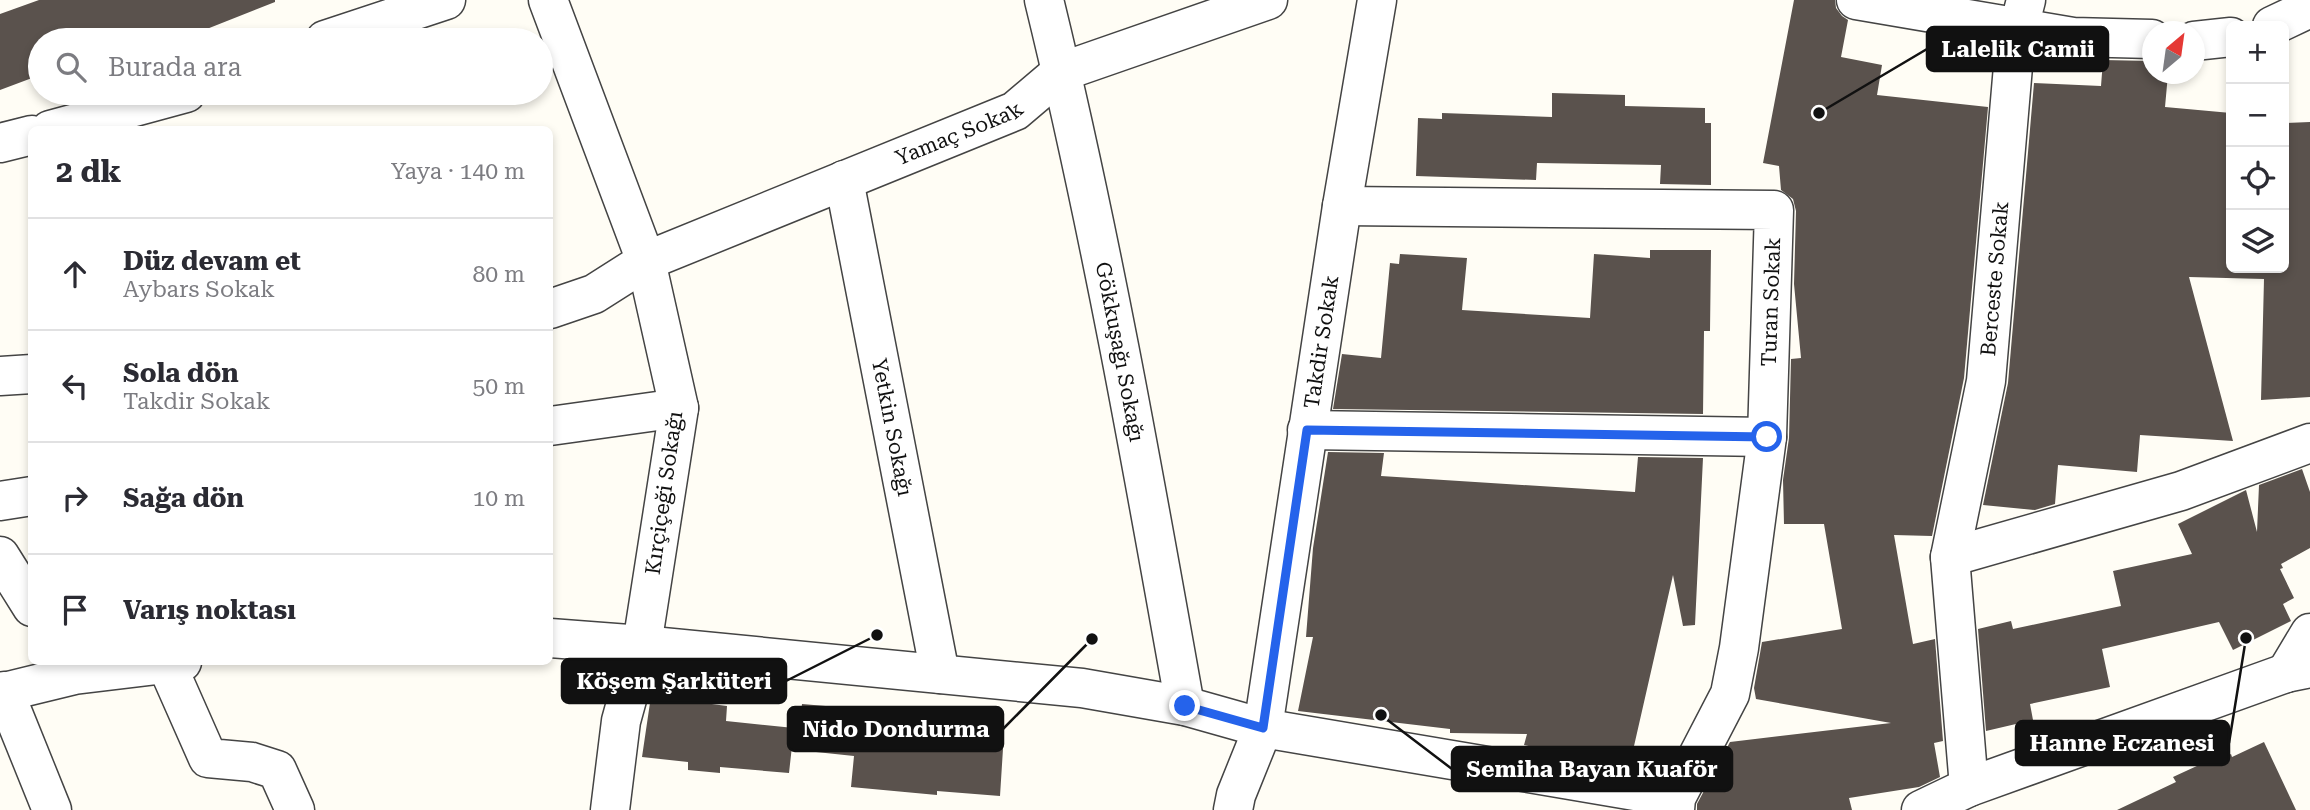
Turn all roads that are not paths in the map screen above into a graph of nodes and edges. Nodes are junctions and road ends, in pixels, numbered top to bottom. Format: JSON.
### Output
{"nodes":[{"id":1,"x":446,"y":0,"type":"edge"},
{"id":2,"x":548,"y":0,"type":"edge"},
{"id":3,"x":1044,"y":0,"type":"edge"},
{"id":4,"x":1268,"y":0,"type":"edge"},
{"id":5,"x":1377,"y":0,"type":"edge"},
{"id":6,"x":1856,"y":0,"type":"edge"},
{"id":7,"x":2310,"y":8,"type":"edge"},
{"id":8,"x":2022,"y":13,"type":"edge"},
{"id":9,"x":2283,"y":21,"type":"edge"},
{"id":10,"x":361,"y":28,"type":"edge"},
{"id":11,"x":2226,"y":38,"type":"edge"},
{"id":12,"x":2142,"y":39,"type":"edge"},
{"id":13,"x":2205,"y":40,"type":"edge"},
{"id":14,"x":1062,"y":72,"type":"junction"},
{"id":15,"x":142,"y":105,"type":"edge"},
{"id":16,"x":65,"y":126,"type":"edge"},
{"id":17,"x":28,"y":136,"type":"edge"},
{"id":18,"x":0,"y":143,"type":"edge"},
{"id":19,"x":844,"y":180,"type":"junction"},
{"id":20,"x":1342,"y":206,"type":"junction"},
{"id":21,"x":646,"y":261,"type":"junction"},
{"id":22,"x":553,"y":308,"type":"edge"},
{"id":23,"x":28,"y":374,"type":"edge"},
{"id":24,"x":0,"y":376,"type":"edge"},
{"id":25,"x":679,"y":408,"type":"junction"},
{"id":26,"x":553,"y":426,"type":"edge"},
{"id":27,"x":1307,"y":430,"type":"junction"},
{"id":28,"x":1767,"y":437,"type":"junction"},
{"id":29,"x":2310,"y":443,"type":"edge"},
{"id":30,"x":28,"y":496,"type":"edge"},
{"id":31,"x":0,"y":500,"type":"edge"},
{"id":32,"x":0,"y":556,"type":"edge"},
{"id":33,"x":1950,"y":557,"type":"junction"},
{"id":34,"x":28,"y":601,"type":"edge"},
{"id":35,"x":2310,"y":633,"type":"edge"},
{"id":36,"x":553,"y":638,"type":"edge"},
{"id":37,"x":642,"y":645,"type":"junction"},
{"id":38,"x":122,"y":665,"type":"edge"},
{"id":39,"x":175,"y":665,"type":"edge"},
{"id":40,"x":70,"y":668,"type":"edge"},
{"id":41,"x":2298,"y":670,"type":"edge"},
{"id":42,"x":940,"y":674,"type":"junction"},
{"id":43,"x":2,"y":692,"type":"edge"},
{"id":44,"x":1185,"y":706,"type":"junction"},
{"id":45,"x":1263,"y":728,"type":"junction"},
{"id":46,"x":1969,"y":787,"type":"junction"},
{"id":47,"x":1676,"y":804,"type":"edge"},
{"id":48,"x":1230,"y":805,"type":"edge"},
{"id":49,"x":52,"y":810,"type":"edge"},
{"id":50,"x":295,"y":810,"type":"edge"},
{"id":51,"x":610,"y":810,"type":"edge"},
{"id":52,"x":1921,"y":810,"type":"edge"}],
"edges":[{"from":1,"to":10,"type":"street"},
{"from":2,"to":21,"type":"street","name":"Kırçiçeği Sokağı"},
{"from":3,"to":14,"type":"street","name":"Gökkuşağı Sokağı"},
{"from":4,"to":14,"type":"street","name":"Yamaç Sokak"},
{"from":5,"to":20,"type":"street","name":"Takdir Sokak"},
{"from":6,"to":8,"type":"street"},
{"from":7,"to":9,"type":"street"},
{"from":8,"to":12,"type":"street"},
{"from":8,"to":33,"type":"street","name":"Berceste Sokak"},
{"from":11,"to":13,"type":"street"},
{"from":14,"to":19,"type":"street","name":"Yamaç Sokak"},
{"from":14,"to":44,"type":"street","name":"Gökkuşağı Sokağı"},
{"from":15,"to":16,"type":"street"},
{"from":17,"to":18,"type":"street"},
{"from":19,"to":21,"type":"street","name":"Yamaç Sokak"},
{"from":19,"to":42,"type":"street","name":"Yetkin Sokağı"},
{"from":20,"to":27,"type":"street","name":"Takdir Sokak"},
{"from":20,"to":28,"type":"street","name":"Turan Sokak"},
{"from":21,"to":22,"type":"street","name":"Yamaç Sokak"},
{"from":21,"to":25,"type":"street","name":"Kırçiçeği Sokağı"},
{"from":23,"to":24,"type":"street"},
{"from":25,"to":26,"type":"street"},
{"from":25,"to":37,"type":"street","name":"Kırçiçeği Sokağı"},
{"from":27,"to":28,"type":"street"},
{"from":27,"to":45,"type":"street","name":"Takdir Sokak"},
{"from":28,"to":47,"type":"street","name":"Turan Sokak"},
{"from":29,"to":33,"type":"street"},
{"from":30,"to":31,"type":"street"},
{"from":32,"to":34,"type":"street"},
{"from":33,"to":46,"type":"street","name":"Berceste Sokak"},
{"from":35,"to":41,"type":"street"},
{"from":36,"to":37,"type":"street"},
{"from":37,"to":42,"type":"street"},
{"from":37,"to":51,"type":"street","name":"Kırçiçeği Sokağı"},
{"from":38,"to":40,"type":"street"},
{"from":39,"to":50,"type":"street"},
{"from":40,"to":43,"type":"street"},
{"from":41,"to":46,"type":"street"},
{"from":42,"to":44,"type":"street"},
{"from":43,"to":49,"type":"street"},
{"from":44,"to":45,"type":"street"},
{"from":45,"to":47,"type":"street"},
{"from":45,"to":48,"type":"street","name":"Takdir Sokak"},
{"from":46,"to":52,"type":"street"}]}
